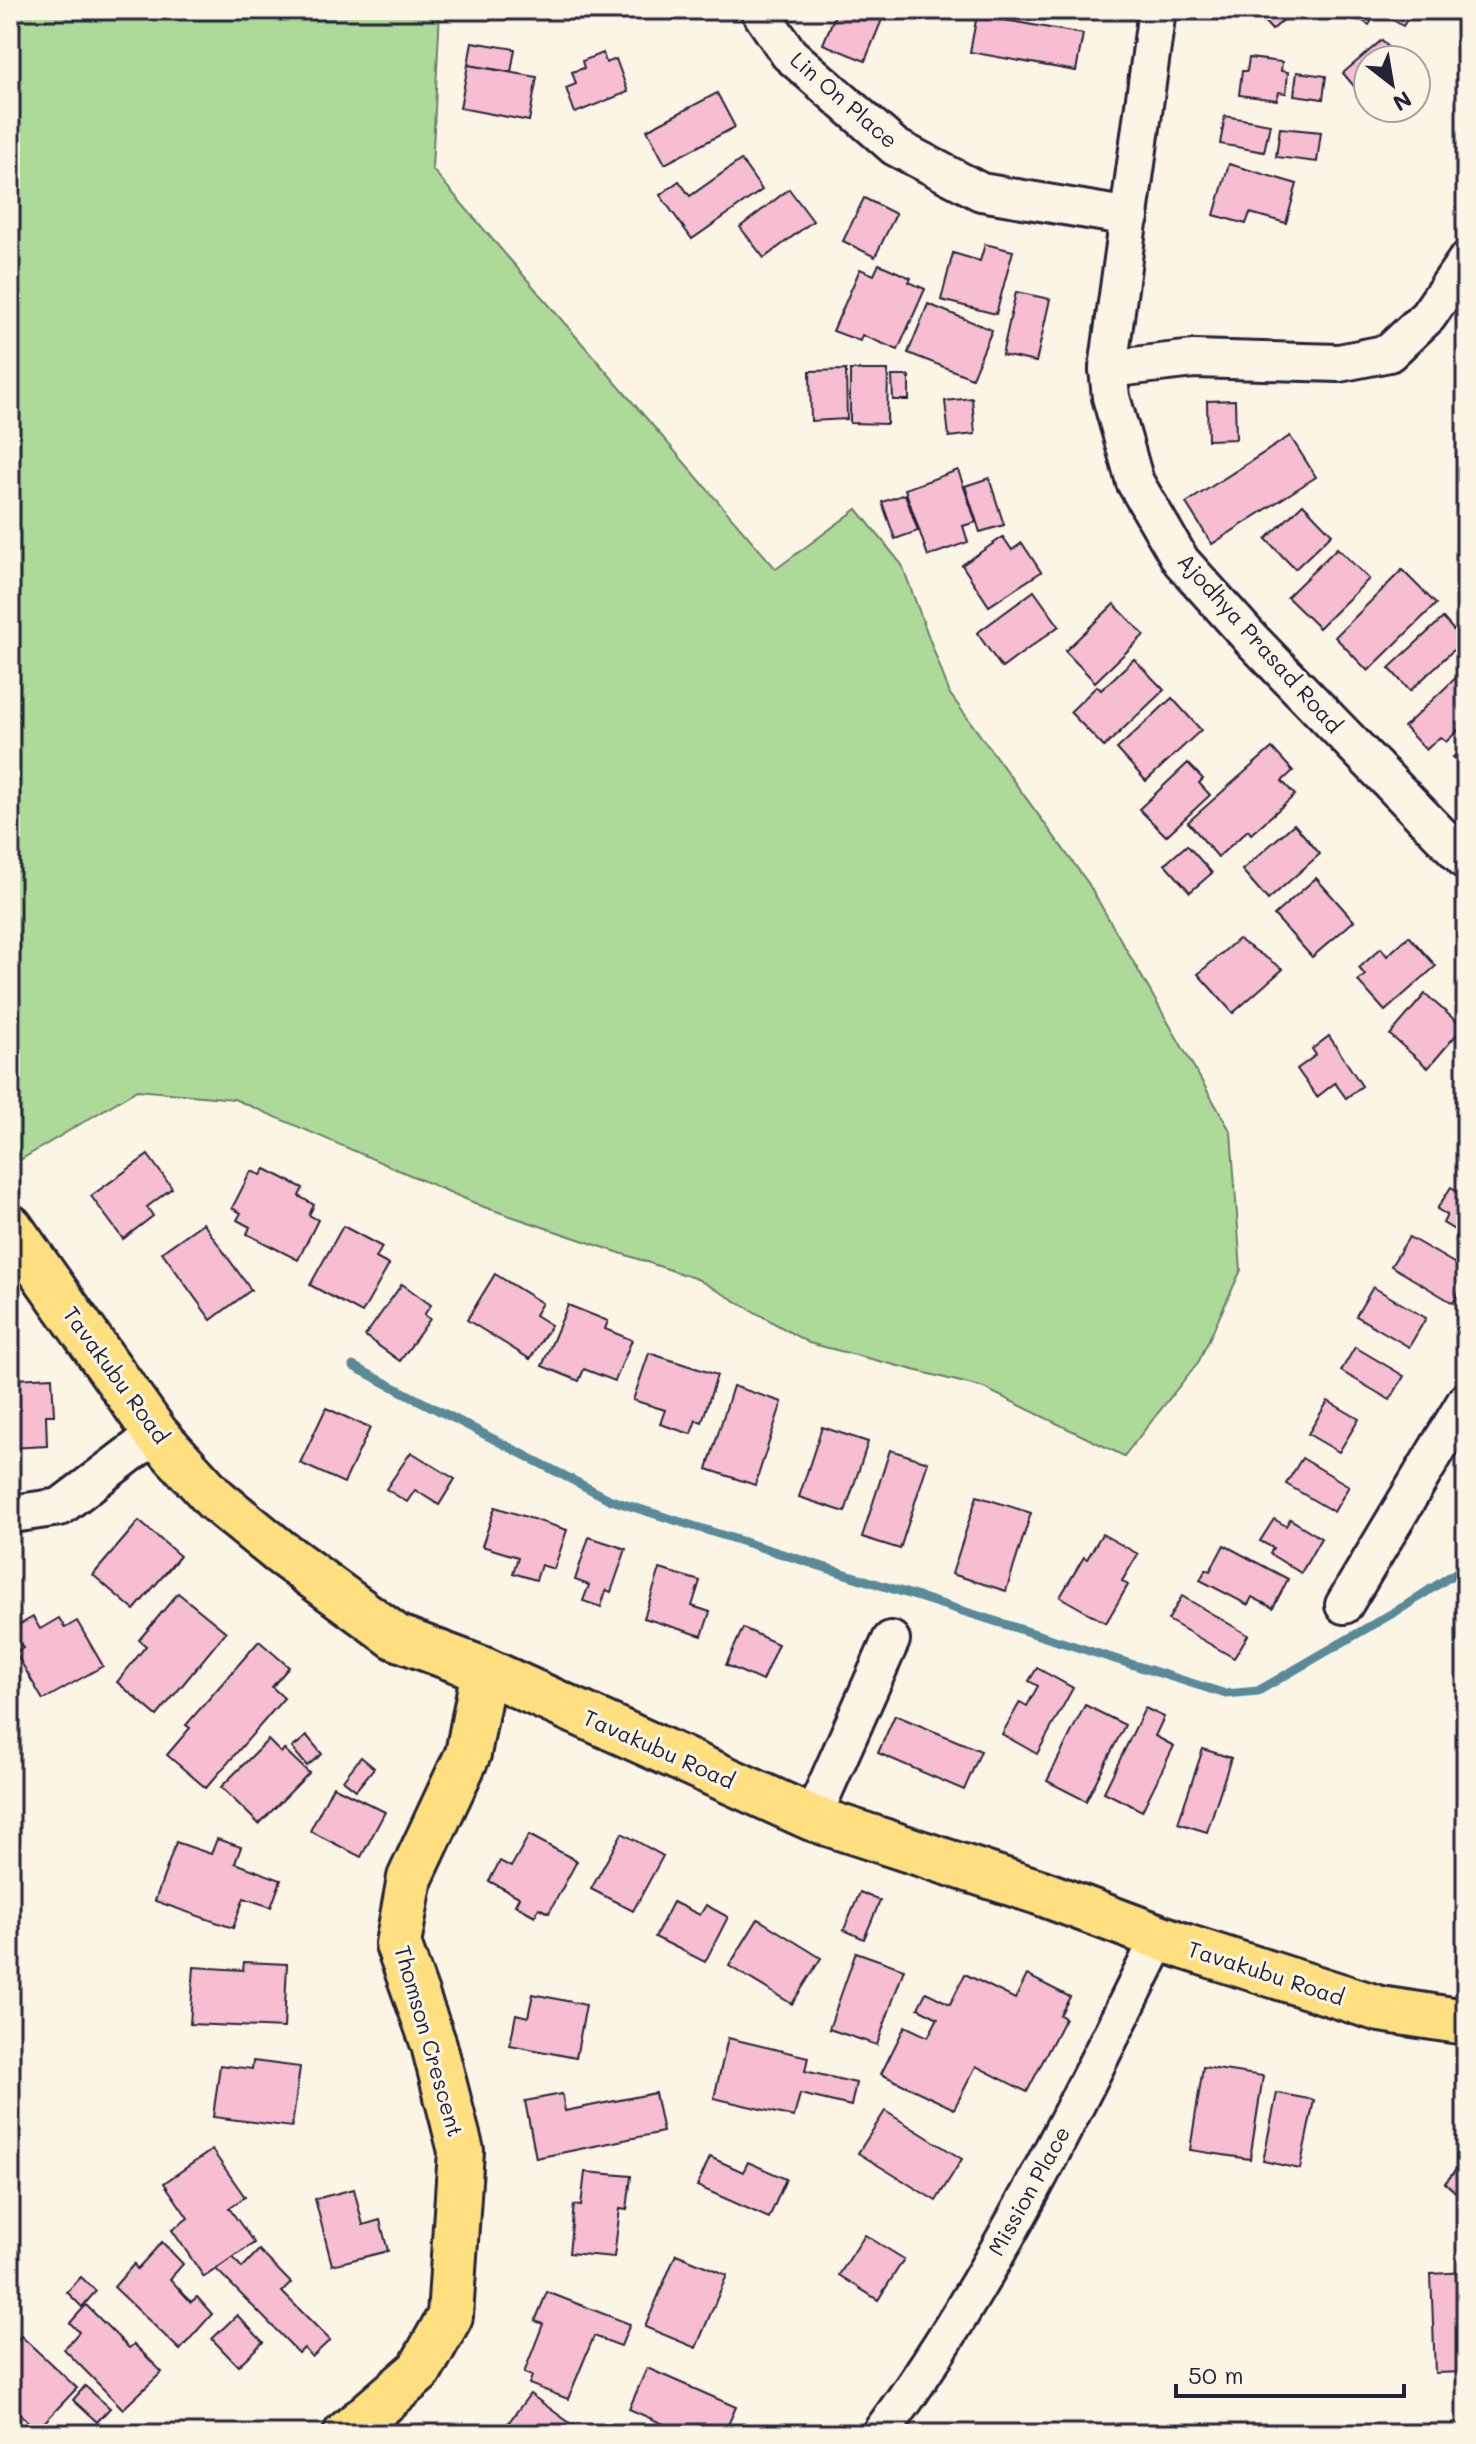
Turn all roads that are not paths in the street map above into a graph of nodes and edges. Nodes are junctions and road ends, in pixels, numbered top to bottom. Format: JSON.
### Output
{"nodes":[{"id":1,"x":759,"y":10,"type":"edge"},
{"id":2,"x":1157,"y":10,"type":"edge"},
{"id":3,"x":1130,"y":217,"type":"junction"},
{"id":4,"x":1466,"y":261,"type":"edge"},
{"id":5,"x":1108,"y":369,"type":"junction"},
{"id":6,"x":1466,"y":861,"type":"edge"},
{"id":7,"x":10,"y":1227,"type":"edge"},
{"id":8,"x":1466,"y":1401,"type":"edge"},
{"id":9,"x":156,"y":1434,"type":"junction"},
{"id":10,"x":10,"y":1512,"type":"edge"},
{"id":11,"x":1344,"y":1605,"type":"dead end"},
{"id":12,"x":891,"y":1640,"type":"dead end"},
{"id":13,"x":484,"y":1670,"type":"junction"},
{"id":14,"x":812,"y":1818,"type":"junction"},
{"id":15,"x":1160,"y":1937,"type":"junction"},
{"id":16,"x":1466,"y":2022,"type":"edge"},
{"id":17,"x":346,"y":2434,"type":"edge"},
{"id":18,"x":880,"y":2434,"type":"edge"}],
"edges":[{"from":1,"to":3,"type":"street","name":"Lin On Place"},
{"from":2,"to":3,"type":"street","name":"Ajodhya Prasad Road"},
{"from":3,"to":5,"type":"street","name":"Ajodhya Prasad Road"},
{"from":4,"to":5,"type":"street"},
{"from":5,"to":6,"type":"street","name":"Ajodhya Prasad Road"},
{"from":7,"to":9,"type":"main road","name":"Tavakubu Road"},
{"from":8,"to":11,"type":"street"},
{"from":9,"to":10,"type":"street"},
{"from":9,"to":13,"type":"main road","name":"Tavakubu Road"},
{"from":12,"to":14,"type":"street"},
{"from":13,"to":14,"type":"main road","name":"Tavakubu Road"},
{"from":13,"to":17,"type":"main road","name":"Thomson Crescent"},
{"from":14,"to":15,"type":"main road","name":"Tavakubu Road"},
{"from":15,"to":16,"type":"main road","name":"Tavakubu Road"},
{"from":15,"to":18,"type":"street","name":"Mission Place"}]}
